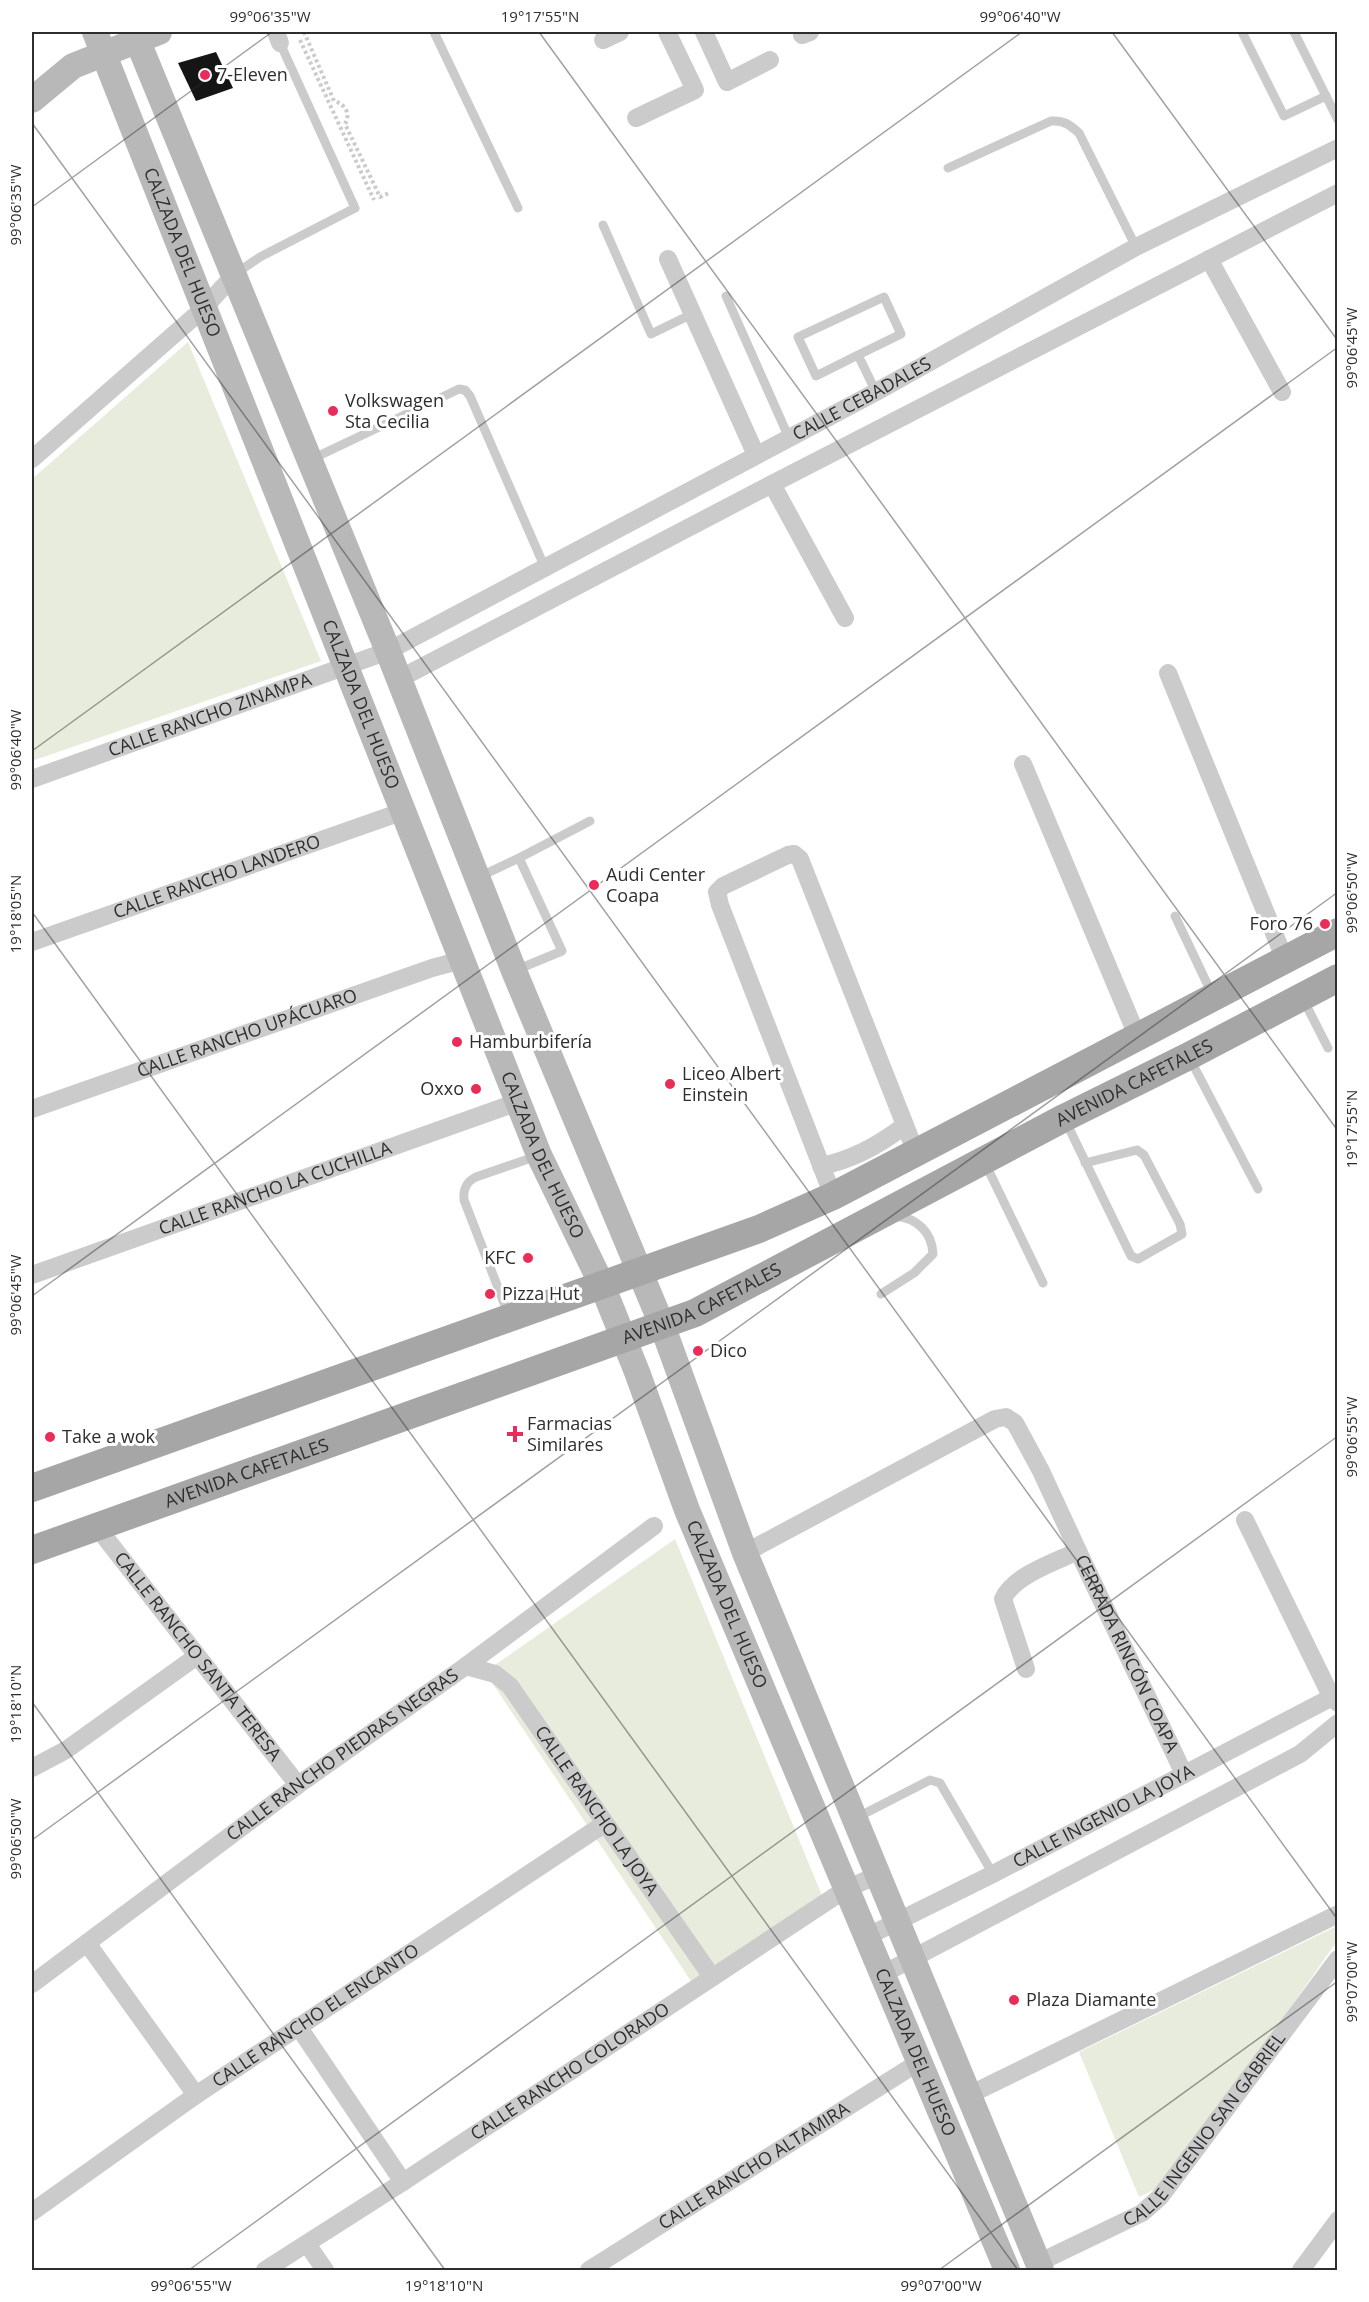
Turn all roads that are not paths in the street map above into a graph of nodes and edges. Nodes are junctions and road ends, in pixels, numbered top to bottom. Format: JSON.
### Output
{"nodes":[{"id":1,"x":435,"y":32,"type":"edge"},
{"id":2,"x":620,"y":32,"type":"edge"},
{"id":3,"x":667,"y":32,"type":"edge"},
{"id":4,"x":704,"y":32,"type":"edge"},
{"id":5,"x":1242,"y":32,"type":"edge"},
{"id":6,"x":1294,"y":32,"type":"edge"},
{"id":7,"x":144,"y":35,"type":"edge"},
{"id":8,"x":278,"y":37,"type":"edge"},
{"id":9,"x":603,"y":40,"type":"dead end"},
{"id":10,"x":100,"y":43,"type":"edge"},
{"id":11,"x":770,"y":60,"type":"dead end"},
{"id":12,"x":1326,"y":96,"type":"junction"},
{"id":13,"x":32,"y":100,"type":"edge"},
{"id":14,"x":636,"y":117,"type":"dead end"},
{"id":15,"x":1338,"y":120,"type":"edge"},
{"id":16,"x":1338,"y":148,"type":"edge"},
{"id":17,"x":948,"y":168,"type":"dead end"},
{"id":18,"x":1338,"y":193,"type":"edge"},
{"id":19,"x":518,"y":208,"type":"dead end"},
{"id":20,"x":603,"y":225,"type":"dead end"},
{"id":21,"x":1136,"y":248,"type":"junction"},
{"id":22,"x":668,"y":259,"type":"dead end"},
{"id":23,"x":1209,"y":259,"type":"junction"},
{"id":24,"x":234,"y":275,"type":"junction"},
{"id":25,"x":726,"y":296,"type":"dead end"},
{"id":26,"x":203,"y":309,"type":"junction"},
{"id":27,"x":692,"y":314,"type":"junction"},
{"id":28,"x":858,"y":355,"type":"junction"},
{"id":29,"x":876,"y":392,"type":"junction"},
{"id":30,"x":1281,"y":392,"type":"dead end"},
{"id":31,"x":789,"y":438,"type":"junction"},
{"id":32,"x":756,"y":455,"type":"junction"},
{"id":33,"x":32,"y":459,"type":"edge"},
{"id":34,"x":309,"y":460,"type":"junction"},
{"id":35,"x":772,"y":483,"type":"junction"},
{"id":36,"x":545,"y":568,"type":"junction"},
{"id":37,"x":489,"y":597,"type":"junction"},
{"id":38,"x":845,"y":618,"type":"dead end"},
{"id":39,"x":503,"y":624,"type":"junction"},
{"id":40,"x":388,"y":651,"type":"junction"},
{"id":41,"x":347,"y":667,"type":"junction"},
{"id":42,"x":1168,"y":673,"type":"dead end"},
{"id":43,"x":399,"y":679,"type":"junction"},
{"id":44,"x":1023,"y":764,"type":"dead end"},
{"id":45,"x":32,"y":779,"type":"edge"},
{"id":46,"x":404,"y":811,"type":"junction"},
{"id":47,"x":590,"y":822,"type":"dead end"},
{"id":48,"x":519,"y":858,"type":"junction"},
{"id":49,"x":477,"y":878,"type":"junction"},
{"id":50,"x":1175,"y":916,"type":"dead end"},
{"id":51,"x":1338,"y":932,"type":"edge"},
{"id":52,"x":32,"y":942,"type":"edge"},
{"id":53,"x":462,"y":960,"type":"junction"},
{"id":54,"x":1285,"y":960,"type":"junction"},
{"id":55,"x":514,"y":971,"type":"junction"},
{"id":56,"x":1338,"y":978,"type":"edge"},
{"id":57,"x":1302,"y":997,"type":"junction"},
{"id":58,"x":1214,"y":998,"type":"junction"},
{"id":59,"x":1138,"y":1038,"type":"junction"},
{"id":60,"x":1328,"y":1048,"type":"dead end"},
{"id":61,"x":1189,"y":1056,"type":"junction"},
{"id":62,"x":518,"y":1102,"type":"junction"},
{"id":63,"x":32,"y":1108,"type":"edge"},
{"id":64,"x":1064,"y":1118,"type":"junction"},
{"id":65,"x":910,"y":1139,"type":"junction"},
{"id":66,"x":539,"y":1155,"type":"junction"},
{"id":67,"x":984,"y":1161,"type":"junction"},
{"id":68,"x":1085,"y":1163,"type":"junction"},
{"id":69,"x":826,"y":1180,"type":"junction"},
{"id":70,"x":1258,"y":1189,"type":"dead end"},
{"id":71,"x":881,"y":1215,"type":"junction"},
{"id":72,"x":640,"y":1272,"type":"junction"},
{"id":73,"x":32,"y":1275,"type":"edge"},
{"id":74,"x":1043,"y":1282,"type":"dead end"},
{"id":75,"x":602,"y":1285,"type":"junction"},
{"id":76,"x":881,"y":1294,"type":"dead end"},
{"id":77,"x":510,"y":1318,"type":"junction"},
{"id":78,"x":662,"y":1325,"type":"junction"},
{"id":79,"x":623,"y":1339,"type":"junction"},
{"id":80,"x":32,"y":1488,"type":"edge"},
{"id":81,"x":1245,"y":1520,"type":"dead end"},
{"id":82,"x":654,"y":1526,"type":"dead end"},
{"id":83,"x":97,"y":1527,"type":"junction"},
{"id":84,"x":32,"y":1550,"type":"edge"},
{"id":85,"x":1078,"y":1551,"type":"junction"},
{"id":86,"x":745,"y":1553,"type":"junction"},
{"id":87,"x":197,"y":1656,"type":"junction"},
{"id":88,"x":466,"y":1666,"type":"junction"},
{"id":89,"x":1026,"y":1669,"type":"dead end"},
{"id":90,"x":1336,"y":1698,"type":"edge"},
{"id":91,"x":1338,"y":1723,"type":"edge"},
{"id":92,"x":32,"y":1768,"type":"edge"},
{"id":93,"x":1184,"y":1774,"type":"junction"},
{"id":94,"x":298,"y":1785,"type":"junction"},
{"id":95,"x":856,"y":1818,"type":"junction"},
{"id":96,"x":604,"y":1824,"type":"junction"},
{"id":97,"x":993,"y":1874,"type":"junction"},
{"id":98,"x":878,"y":1875,"type":"junction"},
{"id":99,"x":846,"y":1889,"type":"junction"},
{"id":100,"x":1338,"y":1914,"type":"edge"},
{"id":101,"x":897,"y":1920,"type":"junction"},
{"id":102,"x":868,"y":1936,"type":"junction"},
{"id":103,"x":87,"y":1943,"type":"junction"},
{"id":104,"x":913,"y":1958,"type":"junction"},
{"id":105,"x":1338,"y":1959,"type":"edge"},
{"id":106,"x":883,"y":1974,"type":"junction"},
{"id":107,"x":712,"y":1977,"type":"junction"},
{"id":108,"x":32,"y":1984,"type":"edge"},
{"id":109,"x":298,"y":2026,"type":"junction"},
{"id":110,"x":919,"y":2062,"type":"junction"},
{"id":111,"x":196,"y":2095,"type":"junction"},
{"id":112,"x":969,"y":2095,"type":"junction"},
{"id":113,"x":403,"y":2182,"type":"junction"},
{"id":114,"x":32,"y":2212,"type":"edge"},
{"id":115,"x":1338,"y":2220,"type":"edge"},
{"id":116,"x":307,"y":2244,"type":"junction"},
{"id":117,"x":1040,"y":2267,"type":"edge"},
{"id":118,"x":600,"y":2268,"type":"edge"},
{"id":119,"x":265,"y":2271,"type":"edge"},
{"id":120,"x":325,"y":2271,"type":"edge"},
{"id":121,"x":1007,"y":2271,"type":"edge"},
{"id":122,"x":1301,"y":2271,"type":"edge"}],
"edges":[{"from":1,"to":19,"type":"lane"},
{"from":2,"to":9,"type":"street"},
{"from":3,"to":14,"type":"street"},
{"from":4,"to":11,"type":"street"},
{"from":5,"to":12,"type":"lane"},
{"from":6,"to":12,"type":"lane"},
{"from":7,"to":10,"type":"main road"},
{"from":7,"to":24,"type":"main road","name":"CALZADA DEL HUESO"},
{"from":8,"to":24,"type":"lane"},
{"from":10,"to":13,"type":"main road"},
{"from":10,"to":26,"type":"main road","name":"CALZADA DEL HUESO"},
{"from":12,"to":15,"type":"lane"},
{"from":16,"to":21,"type":"street","name":"CALLE CEBADALES"},
{"from":17,"to":21,"type":"lane"},
{"from":18,"to":23,"type":"street"},
{"from":20,"to":27,"type":"lane"},
{"from":21,"to":29,"type":"street","name":"CALLE CEBADALES"},
{"from":22,"to":27,"type":"street"},
{"from":23,"to":30,"type":"street"},
{"from":23,"to":35,"type":"street"},
{"from":24,"to":26,"type":"street"},
{"from":24,"to":34,"type":"main road","name":"CALZADA DEL HUESO"},
{"from":25,"to":31,"type":"lane"},
{"from":26,"to":33,"type":"street"},
{"from":26,"to":41,"type":"main road","name":"CALZADA DEL HUESO"},
{"from":27,"to":32,"type":"street"},
{"from":28,"to":28,"type":"lane"},
{"from":28,"to":29,"type":"lane"},
{"from":29,"to":31,"type":"street","name":"CALLE CEBADALES"},
{"from":31,"to":32,"type":"street","name":"CALLE CEBADALES"},
{"from":32,"to":36,"type":"street","name":"CALLE CEBADALES"},
{"from":34,"to":36,"type":"lane"},
{"from":34,"to":40,"type":"main road","name":"CALZADA DEL HUESO"},
{"from":35,"to":38,"type":"street"},
{"from":35,"to":39,"type":"street"},
{"from":36,"to":37,"type":"street","name":"CALLE CEBADALES"},
{"from":37,"to":39,"type":"street"},
{"from":37,"to":40,"type":"street","name":"CALLE CEBADALES"},
{"from":39,"to":43,"type":"street"},
{"from":40,"to":41,"type":"street","name":"CALLE RANCHO ZINAMPA"},
{"from":40,"to":43,"type":"main road","name":"CALZADA DEL HUESO"},
{"from":41,"to":45,"type":"street","name":"CALLE RANCHO ZINAMPA"},
{"from":41,"to":46,"type":"main road","name":"CALZADA DEL HUESO"},
{"from":42,"to":54,"type":"street"},
{"from":43,"to":49,"type":"main road","name":"CALZADA DEL HUESO"},
{"from":44,"to":59,"type":"street"},
{"from":46,"to":52,"type":"street","name":"CALLE RANCHO LANDERO"},
{"from":46,"to":53,"type":"main road","name":"CALZADA DEL HUESO"},
{"from":47,"to":48,"type":"lane"},
{"from":48,"to":49,"type":"lane"},
{"from":48,"to":55,"type":"lane"},
{"from":49,"to":55,"type":"main road","name":"CALZADA DEL HUESO"},
{"from":50,"to":58,"type":"lane"},
{"from":51,"to":54,"type":"main road","name":"AVENIDA CAFETALES"},
{"from":53,"to":62,"type":"main road","name":"CALZADA DEL HUESO"},
{"from":53,"to":63,"type":"street","name":"CALLE RANCHO UPÁCUARO"},
{"from":54,"to":58,"type":"main road","name":"AVENIDA CAFETALES"},
{"from":55,"to":72,"type":"main road","name":"CALZADA DEL HUESO"},
{"from":56,"to":57,"type":"main road","name":"AVENIDA CAFETALES"},
{"from":57,"to":60,"type":"lane"},
{"from":57,"to":61,"type":"main road","name":"AVENIDA CAFETALES"},
{"from":58,"to":59,"type":"main road","name":"AVENIDA CAFETALES"},
{"from":59,"to":65,"type":"main road","name":"AVENIDA CAFETALES"},
{"from":61,"to":64,"type":"main road","name":"AVENIDA CAFETALES"},
{"from":61,"to":70,"type":"lane"},
{"from":62,"to":66,"type":"main road","name":"CALZADA DEL HUESO"},
{"from":62,"to":73,"type":"street","name":"CALLE RANCHO LA CUCHILLA"},
{"from":64,"to":67,"type":"main road","name":"AVENIDA CAFETALES"},
{"from":64,"to":68,"type":"lane"},
{"from":65,"to":69,"type":"main road","name":"AVENIDA CAFETALES"},
{"from":65,"to":69,"type":"street"},
{"from":66,"to":75,"type":"main road","name":"CALZADA DEL HUESO"},
{"from":66,"to":77,"type":"lane"},
{"from":67,"to":71,"type":"main road","name":"AVENIDA CAFETALES"},
{"from":67,"to":74,"type":"lane"},
{"from":68,"to":68,"type":"lane"},
{"from":69,"to":72,"type":"main road","name":"AVENIDA CAFETALES"},
{"from":71,"to":76,"type":"lane"},
{"from":71,"to":78,"type":"main road","name":"AVENIDA CAFETALES"},
{"from":72,"to":75,"type":"main road","name":"AVENIDA CAFETALES"},
{"from":72,"to":78,"type":"main road","name":"CALZADA DEL HUESO"},
{"from":75,"to":77,"type":"main road","name":"AVENIDA CAFETALES"},
{"from":75,"to":79,"type":"main road","name":"CALZADA DEL HUESO"},
{"from":77,"to":80,"type":"main road","name":"AVENIDA CAFETALES"},
{"from":78,"to":79,"type":"main road","name":"AVENIDA CAFETALES"},
{"from":78,"to":86,"type":"main road","name":"CALZADA DEL HUESO"},
{"from":79,"to":83,"type":"main road","name":"AVENIDA CAFETALES"},
{"from":79,"to":99,"type":"main road","name":"CALZADA DEL HUESO"},
{"from":81,"to":90,"type":"street"},
{"from":82,"to":88,"type":"street","name":"CALLE RANCHO PIEDRAS NEGRAS"},
{"from":83,"to":84,"type":"main road","name":"AVENIDA CAFETALES"},
{"from":83,"to":87,"type":"street","name":"CALLE RANCHO SANTA TERESA"},
{"from":85,"to":86,"type":"street"},
{"from":85,"to":89,"type":"street","name":"CERRADA RINCÓN COAPA"},
{"from":85,"to":93,"type":"street","name":"CERRADA RINCÓN COAPA"},
{"from":86,"to":95,"type":"main road","name":"CALZADA DEL HUESO"},
{"from":87,"to":92,"type":"street"},
{"from":87,"to":94,"type":"street","name":"CALLE RANCHO SANTA TERESA"},
{"from":88,"to":94,"type":"street","name":"CALLE RANCHO PIEDRAS NEGRAS"},
{"from":88,"to":96,"type":"street","name":"CALLE RANCHO LA JOYA"},
{"from":90,"to":93,"type":"street","name":"CALLE INGENIO LA JOYA"},
{"from":91,"to":104,"type":"street","name":"CALLE INGENIO LA JOYA"},
{"from":93,"to":97,"type":"street","name":"CALLE INGENIO LA JOYA"},
{"from":94,"to":103,"type":"street","name":"CALLE RANCHO PIEDRAS NEGRAS"},
{"from":95,"to":97,"type":"lane"},
{"from":95,"to":98,"type":"main road","name":"CALZADA DEL HUESO"},
{"from":96,"to":107,"type":"street","name":"CALLE RANCHO LA JOYA"},
{"from":96,"to":109,"type":"street","name":"CALLE RANCHO EL ENCANTO"},
{"from":97,"to":101,"type":"street","name":"CALLE INGENIO LA JOYA"},
{"from":98,"to":99,"type":"street","name":"CALLE RANCHO COLORADO"},
{"from":98,"to":101,"type":"main road","name":"CALZADA DEL HUESO"},
{"from":99,"to":102,"type":"main road","name":"CALZADA DEL HUESO"},
{"from":99,"to":107,"type":"street","name":"CALLE RANCHO COLORADO"},
{"from":100,"to":112,"type":"street"},
{"from":101,"to":102,"type":"street","name":"CALLE INGENIO LA JOYA"},
{"from":101,"to":104,"type":"main road","name":"CALZADA DEL HUESO"},
{"from":102,"to":106,"type":"main road","name":"CALZADA DEL HUESO"},
{"from":103,"to":108,"type":"street","name":"CALLE RANCHO PIEDRAS NEGRAS"},
{"from":103,"to":111,"type":"street"},
{"from":104,"to":106,"type":"street","name":"CALLE INGENIO LA JOYA"},
{"from":104,"to":112,"type":"main road","name":"CALZADA DEL HUESO"},
{"from":105,"to":117,"type":"street","name":"CALLE INGENIO SAN GABRIEL"},
{"from":106,"to":110,"type":"main road","name":"CALZADA DEL HUESO"},
{"from":107,"to":113,"type":"street","name":"CALLE RANCHO COLORADO"},
{"from":109,"to":111,"type":"street","name":"CALLE RANCHO EL ENCANTO"},
{"from":109,"to":113,"type":"street"},
{"from":110,"to":118,"type":"street","name":"CALLE RANCHO ALTAMIRA"},
{"from":110,"to":121,"type":"main road","name":"CALZADA DEL HUESO"},
{"from":111,"to":114,"type":"street","name":"CALLE RANCHO EL ENCANTO"},
{"from":112,"to":117,"type":"main road","name":"CALZADA DEL HUESO"},
{"from":113,"to":116,"type":"street","name":"CALLE RANCHO COLORADO"},
{"from":115,"to":122,"type":"street"},
{"from":116,"to":119,"type":"street","name":"CALLE RANCHO COLORADO"},
{"from":116,"to":120,"type":"street"}]}
